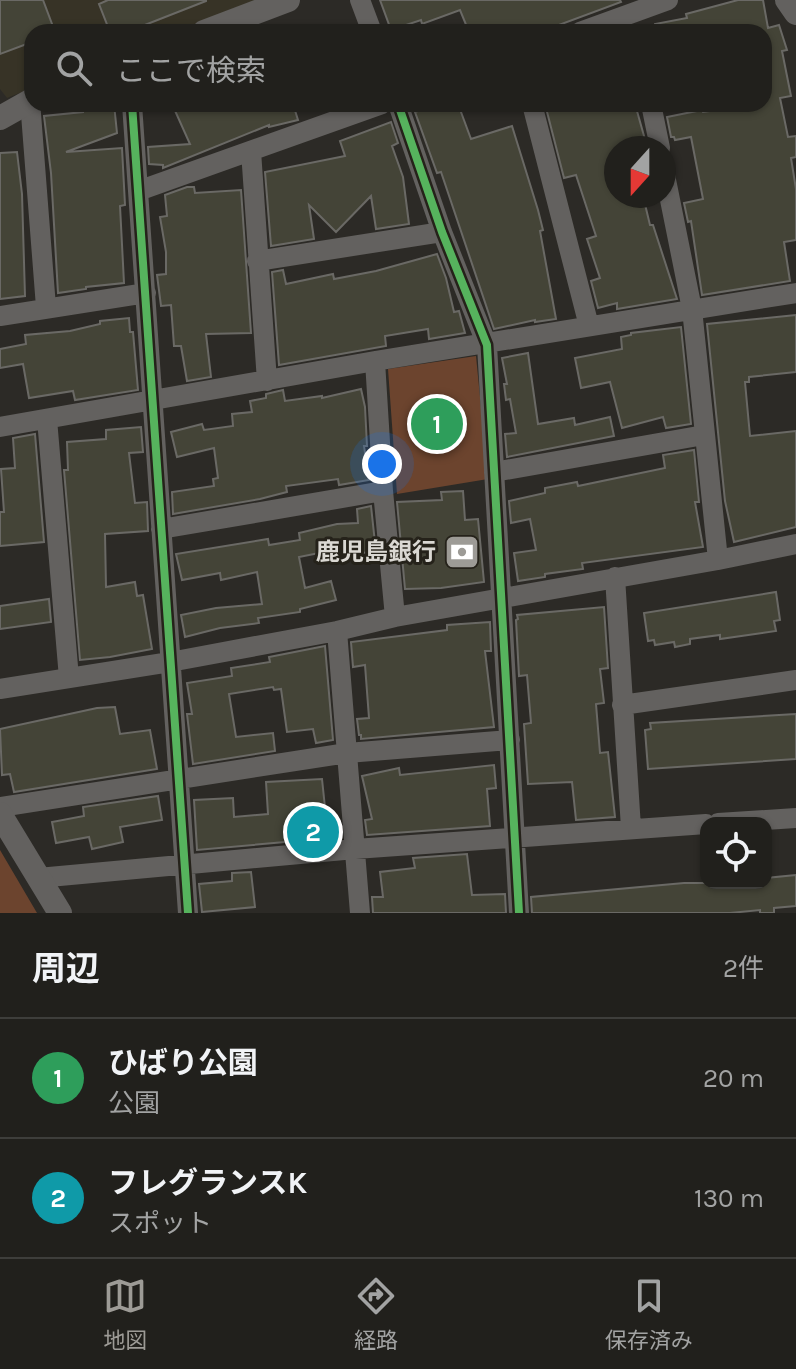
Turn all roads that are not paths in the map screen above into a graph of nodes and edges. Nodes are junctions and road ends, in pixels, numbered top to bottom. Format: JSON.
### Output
{"nodes":[{"id":1,"x":288,"y":0,"type":"edge"},
{"id":2,"x":360,"y":0,"type":"edge"},
{"id":3,"x":668,"y":0,"type":"edge"},
{"id":4,"x":787,"y":0,"type":"edge"},
{"id":5,"x":796,"y":13,"type":"edge"},
{"id":6,"x":635,"y":23,"type":"edge"},
{"id":7,"x":225,"y":24,"type":"edge"},
{"id":8,"x":369,"y":24,"type":"edge"},
{"id":9,"x":24,"y":105,"type":"edge"},
{"id":10,"x":32,"y":112,"type":"edge"},
{"id":11,"x":133,"y":112,"type":"edge"},
{"id":12,"x":360,"y":112,"type":"edge"},
{"id":13,"x":401,"y":112,"type":"edge"},
{"id":14,"x":534,"y":112,"type":"edge"},
{"id":15,"x":653,"y":112,"type":"edge"},
{"id":16,"x":0,"y":118,"type":"edge"},
{"id":17,"x":658,"y":136,"type":"edge"},
{"id":18,"x":251,"y":151,"type":"junction"},
{"id":19,"x":138,"y":191,"type":"junction"},
{"id":20,"x":672,"y":208,"type":"edge"},
{"id":21,"x":442,"y":232,"type":"junction"},
{"id":22,"x":257,"y":261,"type":"junction"},
{"id":23,"x":146,"y":293,"type":"junction"},
{"id":24,"x":796,"y":293,"type":"edge"},
{"id":25,"x":46,"y":307,"type":"junction"},
{"id":26,"x":692,"y":309,"type":"junction"},
{"id":27,"x":0,"y":316,"type":"edge"},
{"id":28,"x":589,"y":326,"type":"junction"},
{"id":29,"x":487,"y":345,"type":"junction"},
{"id":30,"x":375,"y":361,"type":"junction"},
{"id":31,"x":267,"y":381,"type":"junction"},
{"id":32,"x":152,"y":402,"type":"junction"},
{"id":33,"x":47,"y":419,"type":"junction"},
{"id":34,"x":0,"y":427,"type":"edge"},
{"id":35,"x":704,"y":435,"type":"junction"},
{"id":36,"x":494,"y":472,"type":"junction"},
{"id":37,"x":383,"y":491,"type":"junction"},
{"id":38,"x":161,"y":529,"type":"junction"},
{"id":39,"x":796,"y":544,"type":"edge"},
{"id":40,"x":718,"y":560,"type":"junction"},
{"id":41,"x":615,"y":577,"type":"junction"},
{"id":42,"x":501,"y":599,"type":"junction"},
{"id":43,"x":395,"y":617,"type":"junction"},
{"id":44,"x":337,"y":631,"type":"junction"},
{"id":45,"x":170,"y":662,"type":"junction"},
{"id":46,"x":69,"y":678,"type":"junction"},
{"id":47,"x":796,"y":680,"type":"edge"},
{"id":48,"x":0,"y":689,"type":"edge"},
{"id":49,"x":622,"y":705,"type":"junction"},
{"id":50,"x":510,"y":740,"type":"junction"},
{"id":51,"x":347,"y":753,"type":"junction"},
{"id":52,"x":178,"y":780,"type":"junction"},
{"id":53,"x":0,"y":807,"type":"edge"},
{"id":54,"x":0,"y":814,"type":"edge"},
{"id":55,"x":796,"y":818,"type":"edge"},
{"id":56,"x":772,"y":820,"type":"edge"},
{"id":57,"x":700,"y":824,"type":"edge"},
{"id":58,"x":631,"y":828,"type":"junction"},
{"id":59,"x":514,"y":838,"type":"junction"},
{"id":60,"x":355,"y":849,"type":"junction"},
{"id":61,"x":184,"y":865,"type":"junction"},
{"id":62,"x":38,"y":878,"type":"junction"},
{"id":63,"x":60,"y":913,"type":"edge"},
{"id":64,"x":188,"y":913,"type":"edge"},
{"id":65,"x":360,"y":913,"type":"edge"},
{"id":66,"x":519,"y":913,"type":"edge"}],
"edges":[{"from":1,"to":7,"type":"street"},
{"from":2,"to":8,"type":"street"},
{"from":3,"to":6,"type":"street"},
{"from":4,"to":5,"type":"street"},
{"from":9,"to":16,"type":"street"},
{"from":10,"to":25,"type":"street"},
{"from":11,"to":19,"type":"street"},
{"from":12,"to":18,"type":"street"},
{"from":13,"to":21,"type":"street"},
{"from":14,"to":28,"type":"street"},
{"from":15,"to":17,"type":"street"},
{"from":18,"to":19,"type":"street"},
{"from":18,"to":22,"type":"street"},
{"from":19,"to":23,"type":"street"},
{"from":20,"to":26,"type":"street"},
{"from":21,"to":22,"type":"street"},
{"from":21,"to":29,"type":"street"},
{"from":22,"to":31,"type":"street"},
{"from":23,"to":25,"type":"street"},
{"from":23,"to":32,"type":"street"},
{"from":24,"to":26,"type":"street"},
{"from":25,"to":27,"type":"street"},
{"from":26,"to":28,"type":"street"},
{"from":26,"to":35,"type":"street"},
{"from":28,"to":29,"type":"street"},
{"from":29,"to":30,"type":"street"},
{"from":29,"to":36,"type":"street"},
{"from":30,"to":31,"type":"street"},
{"from":30,"to":37,"type":"street"},
{"from":31,"to":32,"type":"street"},
{"from":32,"to":33,"type":"street"},
{"from":32,"to":38,"type":"street"},
{"from":33,"to":34,"type":"street"},
{"from":33,"to":46,"type":"street"},
{"from":35,"to":36,"type":"street"},
{"from":35,"to":40,"type":"street"},
{"from":36,"to":42,"type":"street"},
{"from":37,"to":38,"type":"street"},
{"from":37,"to":43,"type":"street"},
{"from":38,"to":45,"type":"street"},
{"from":39,"to":40,"type":"street"},
{"from":40,"to":41,"type":"street"},
{"from":41,"to":42,"type":"street"},
{"from":41,"to":49,"type":"street"},
{"from":42,"to":43,"type":"street"},
{"from":42,"to":50,"type":"street"},
{"from":43,"to":44,"type":"street"},
{"from":44,"to":45,"type":"street"},
{"from":44,"to":51,"type":"street"},
{"from":45,"to":46,"type":"street"},
{"from":45,"to":52,"type":"street"},
{"from":46,"to":48,"type":"street"},
{"from":47,"to":49,"type":"street"},
{"from":49,"to":58,"type":"street"},
{"from":50,"to":51,"type":"street"},
{"from":50,"to":59,"type":"street"},
{"from":51,"to":52,"type":"street"},
{"from":51,"to":60,"type":"street"},
{"from":52,"to":53,"type":"street"},
{"from":52,"to":61,"type":"street"},
{"from":54,"to":62,"type":"street"},
{"from":55,"to":56,"type":"street"},
{"from":57,"to":58,"type":"street"},
{"from":58,"to":59,"type":"street"},
{"from":59,"to":60,"type":"street"},
{"from":59,"to":66,"type":"street"},
{"from":60,"to":61,"type":"street"},
{"from":60,"to":65,"type":"street"},
{"from":61,"to":62,"type":"street"},
{"from":61,"to":64,"type":"street"},
{"from":62,"to":63,"type":"street"}]}
